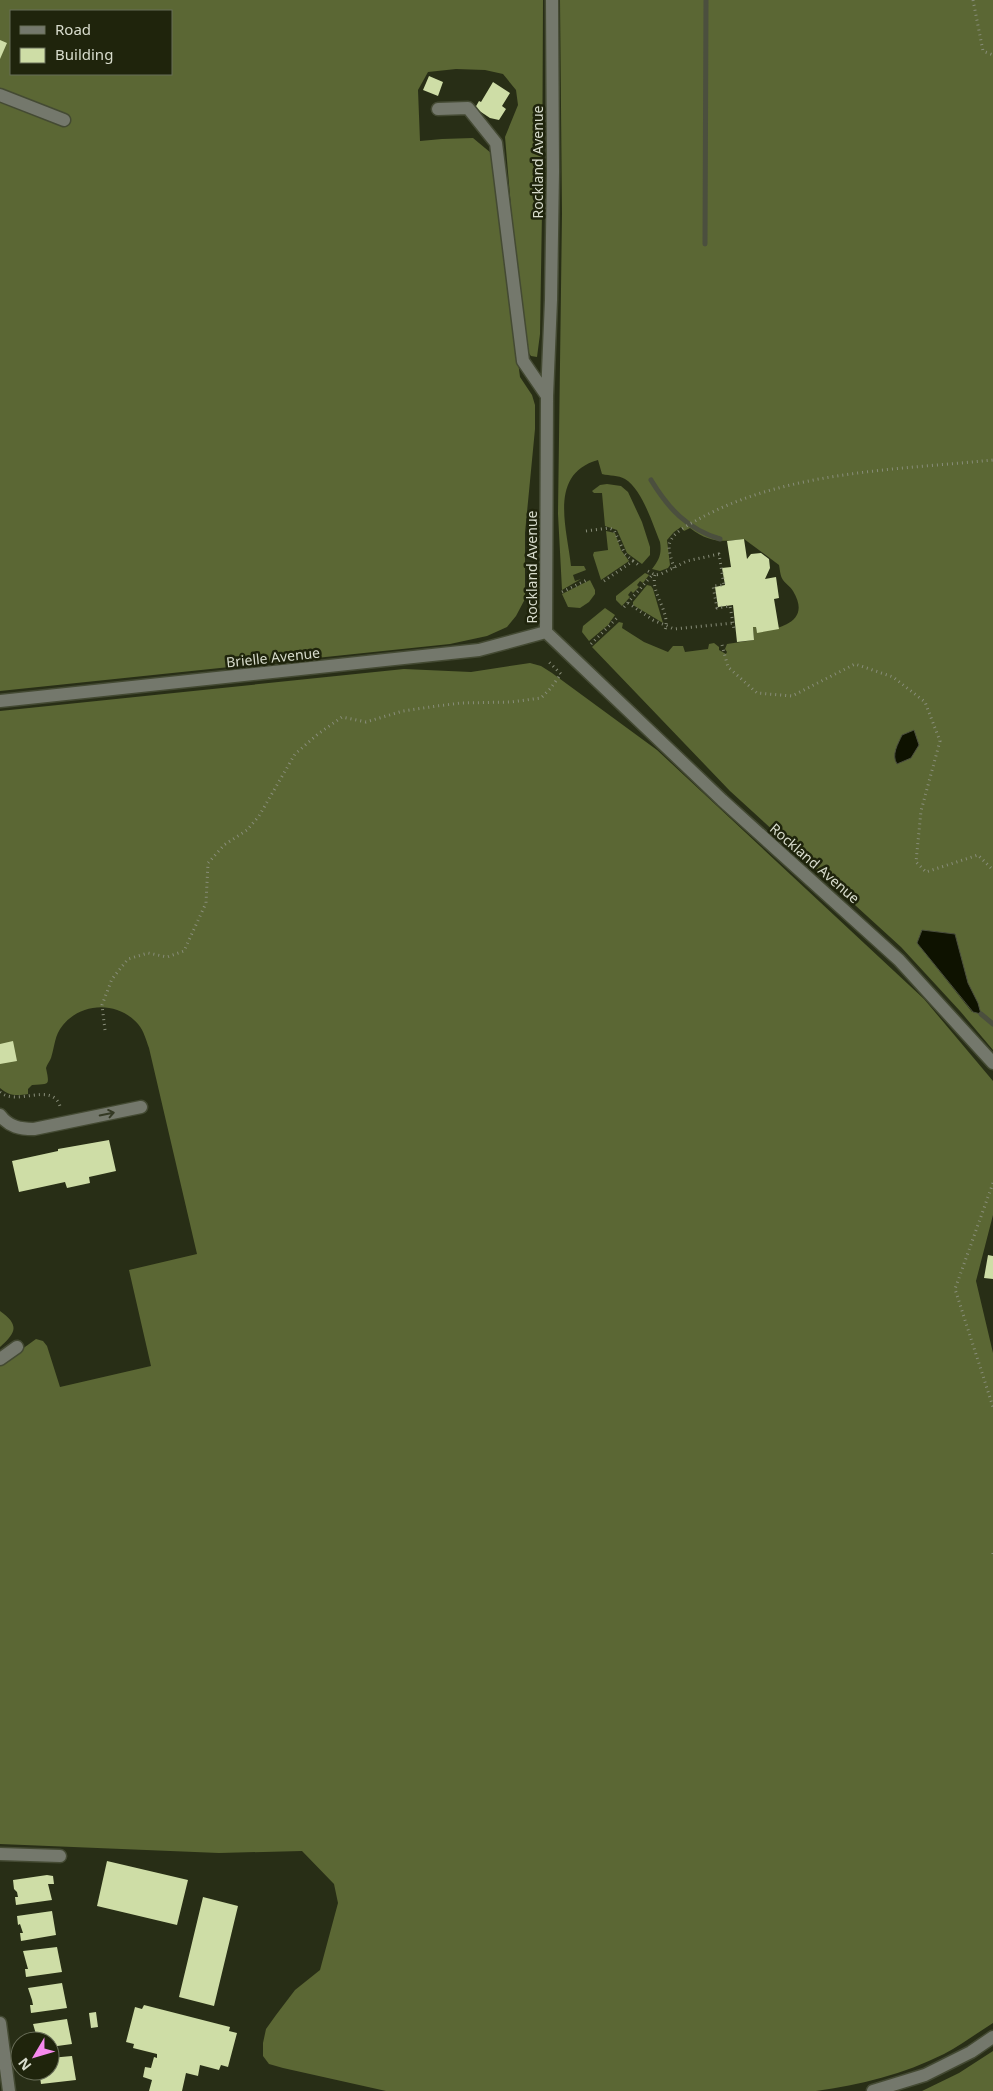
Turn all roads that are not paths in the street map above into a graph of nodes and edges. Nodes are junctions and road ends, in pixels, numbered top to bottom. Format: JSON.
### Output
{"nodes":[{"id":1,"x":552,"y":0,"type":"edge"},
{"id":2,"x":0,"y":95,"type":"edge"},
{"id":3,"x":438,"y":110,"type":"dead end"},
{"id":4,"x":64,"y":120,"type":"dead end"},
{"id":5,"x":547,"y":396,"type":"junction"},
{"id":6,"x":546,"y":632,"type":"junction"},
{"id":7,"x":0,"y":701,"type":"edge"},
{"id":8,"x":993,"y":1063,"type":"edge"},
{"id":9,"x":142,"y":1107,"type":"dead end"},
{"id":10,"x":0,"y":1115,"type":"edge"},
{"id":11,"x":17,"y":1347,"type":"dead end"},
{"id":12,"x":0,"y":1359,"type":"edge"},
{"id":13,"x":0,"y":1854,"type":"edge"},
{"id":14,"x":60,"y":1856,"type":"dead end"},
{"id":15,"x":0,"y":2023,"type":"edge"},
{"id":16,"x":993,"y":2037,"type":"edge"},
{"id":17,"x":9,"y":2091,"type":"edge"},
{"id":18,"x":873,"y":2091,"type":"edge"}],
"edges":[{"from":1,"to":5,"type":"street","name":"Rockland Avenue"},
{"from":2,"to":4,"type":"street"},
{"from":3,"to":5,"type":"street"},
{"from":5,"to":6,"type":"street","name":"Rockland Avenue"},
{"from":6,"to":7,"type":"street","name":"Brielle Avenue"},
{"from":6,"to":8,"type":"street","name":"Rockland Avenue"},
{"from":10,"to":9,"type":"street","one_way":true},
{"from":11,"to":12,"type":"street"},
{"from":13,"to":14,"type":"street"},
{"from":15,"to":17,"type":"street"},
{"from":16,"to":18,"type":"street"}]}
